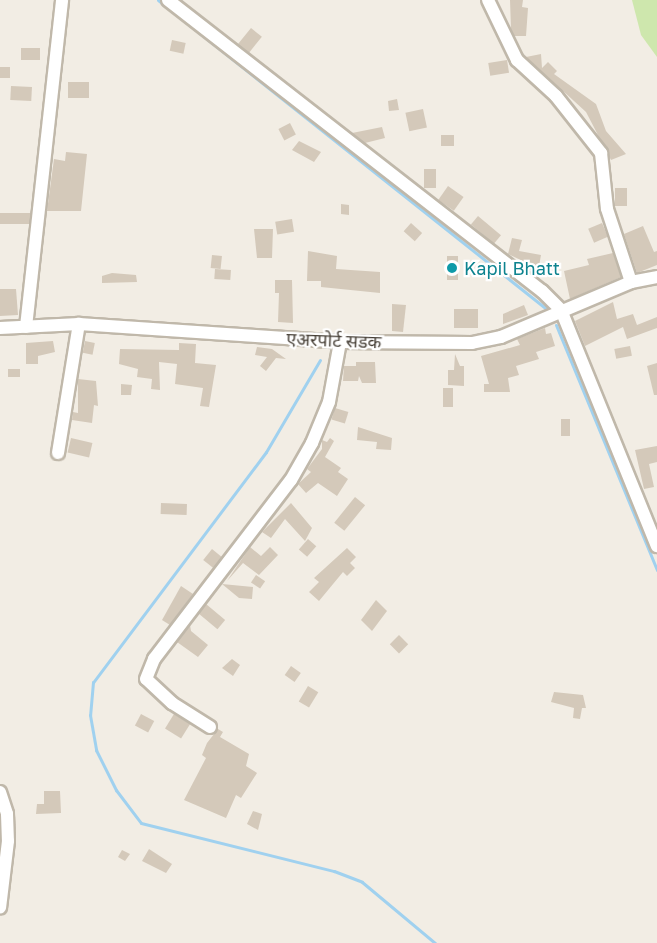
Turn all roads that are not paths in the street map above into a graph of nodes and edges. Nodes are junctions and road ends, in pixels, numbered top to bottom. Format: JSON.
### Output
{"nodes":[{"id":1,"x":62,"y":0,"type":"edge"},
{"id":2,"x":168,"y":0,"type":"edge"},
{"id":3,"x":488,"y":0,"type":"edge"},
{"id":4,"x":657,"y":277,"type":"edge"},
{"id":5,"x":631,"y":282,"type":"junction"},
{"id":6,"x":561,"y":310,"type":"junction"},
{"id":7,"x":79,"y":324,"type":"junction"},
{"id":8,"x":26,"y":327,"type":"junction"},
{"id":9,"x":0,"y":328,"type":"edge"},
{"id":10,"x":340,"y":342,"type":"junction"},
{"id":11,"x":58,"y":453,"type":"dead end"},
{"id":12,"x":657,"y":546,"type":"edge"},
{"id":13,"x":210,"y":727,"type":"dead end"},
{"id":14,"x":0,"y":792,"type":"edge"},
{"id":15,"x":0,"y":908,"type":"edge"}],
"edges":[{"from":1,"to":8,"type":"street"},
{"from":2,"to":6,"type":"street"},
{"from":3,"to":5,"type":"street"},
{"from":4,"to":5,"type":"street","name":"एअरपोर्ट सडक"},
{"from":5,"to":6,"type":"street","name":"एअरपोर्ट सडक"},
{"from":6,"to":10,"type":"street","name":"एअरपोर्ट सडक"},
{"from":6,"to":12,"type":"street"},
{"from":7,"to":8,"type":"street","name":"एअरपोर्ट सडक"},
{"from":7,"to":10,"type":"street","name":"एअरपोर्ट सडक"},
{"from":7,"to":11,"type":"street"},
{"from":8,"to":9,"type":"street","name":"एअरपोर्ट सडक"},
{"from":10,"to":13,"type":"street"},
{"from":14,"to":15,"type":"street"}]}
